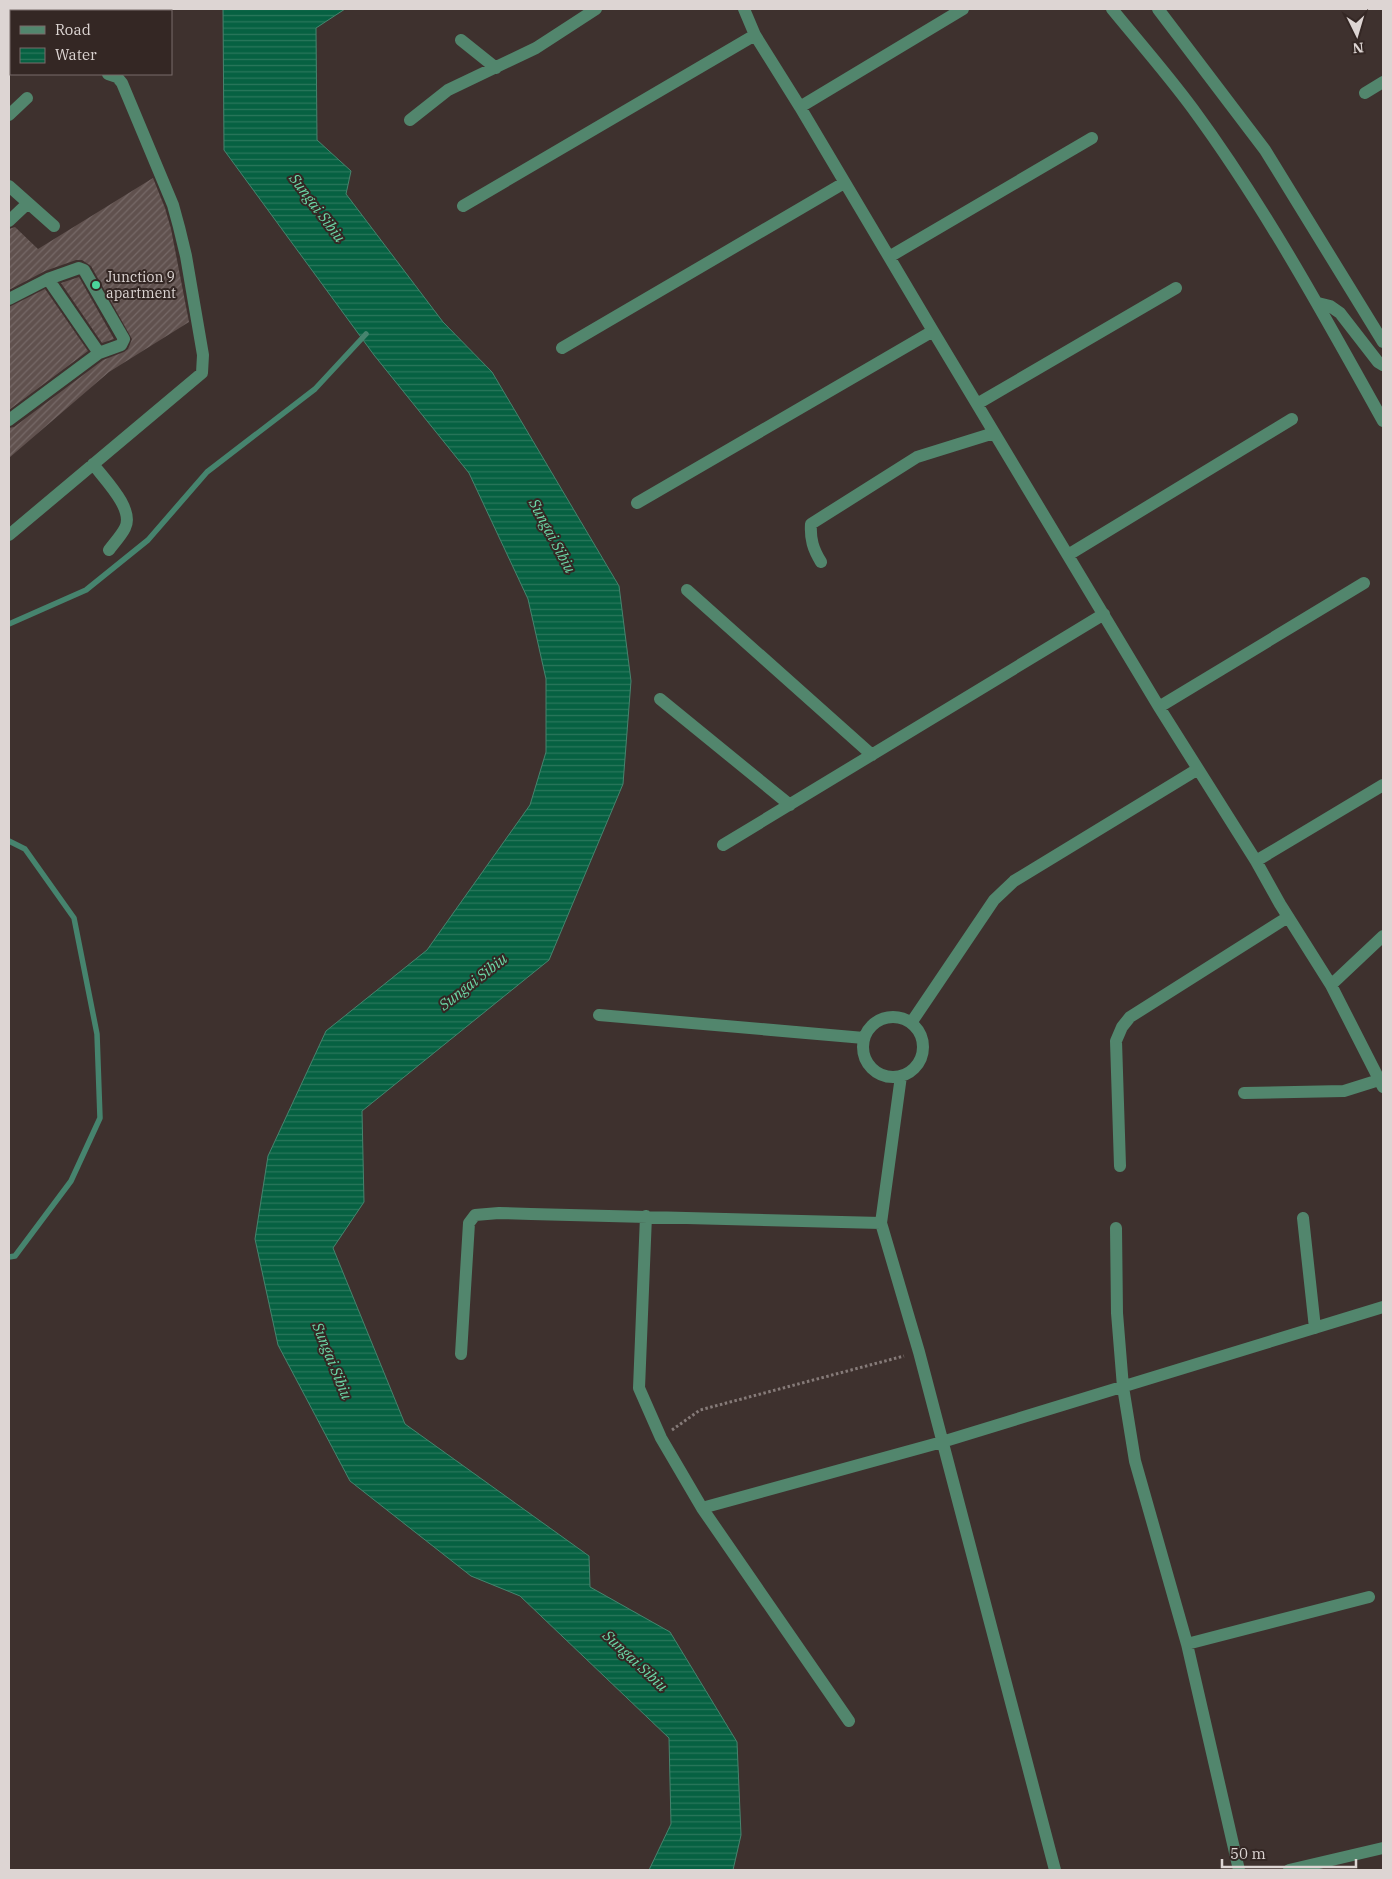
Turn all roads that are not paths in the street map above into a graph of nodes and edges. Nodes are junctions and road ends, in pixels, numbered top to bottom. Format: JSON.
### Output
{"nodes":[{"id":1,"x":596,"y":9,"type":"edge"},
{"id":2,"x":744,"y":9,"type":"edge"},
{"id":3,"x":963,"y":9,"type":"edge"},
{"id":4,"x":1112,"y":9,"type":"edge"},
{"id":5,"x":1158,"y":9,"type":"edge"},
{"id":6,"x":755,"y":34,"type":"junction"},
{"id":7,"x":461,"y":40,"type":"dead end"},
{"id":8,"x":496,"y":68,"type":"junction"},
{"id":9,"x":111,"y":75,"type":"edge"},
{"id":10,"x":1383,"y":82,"type":"edge"},
{"id":11,"x":1365,"y":93,"type":"dead end"},
{"id":12,"x":27,"y":98,"type":"dead end"},
{"id":13,"x":800,"y":107,"type":"junction"},
{"id":14,"x":9,"y":115,"type":"edge"},
{"id":15,"x":410,"y":120,"type":"dead end"},
{"id":16,"x":1092,"y":138,"type":"dead end"},
{"id":17,"x":844,"y":182,"type":"junction"},
{"id":18,"x":9,"y":186,"type":"edge"},
{"id":19,"x":28,"y":203,"type":"junction"},
{"id":20,"x":463,"y":206,"type":"dead end"},
{"id":21,"x":9,"y":221,"type":"edge"},
{"id":22,"x":54,"y":226,"type":"dead end"},
{"id":23,"x":889,"y":257,"type":"junction"},
{"id":24,"x":48,"y":279,"type":"junction"},
{"id":25,"x":1176,"y":288,"type":"dead end"},
{"id":26,"x":11,"y":295,"type":"edge"},
{"id":27,"x":1318,"y":304,"type":"junction"},
{"id":28,"x":1370,"y":320,"type":"junction"},
{"id":29,"x":1383,"y":324,"type":"edge"},
{"id":30,"x":933,"y":331,"type":"junction"},
{"id":31,"x":1383,"y":342,"type":"edge"},
{"id":32,"x":562,"y":348,"type":"dead end"},
{"id":33,"x":100,"y":354,"type":"junction"},
{"id":34,"x":1383,"y":366,"type":"edge"},
{"id":35,"x":977,"y":404,"type":"junction"},
{"id":36,"x":1292,"y":419,"type":"dead end"},
{"id":37,"x":9,"y":420,"type":"edge"},
{"id":38,"x":1383,"y":421,"type":"edge"},
{"id":39,"x":994,"y":432,"type":"junction"},
{"id":40,"x":93,"y":464,"type":"junction"},
{"id":41,"x":637,"y":503,"type":"dead end"},
{"id":42,"x":9,"y":535,"type":"edge"},
{"id":43,"x":108,"y":550,"type":"dead end"},
{"id":44,"x":1068,"y":555,"type":"junction"},
{"id":45,"x":821,"y":562,"type":"dead end"},
{"id":46,"x":1364,"y":583,"type":"dead end"},
{"id":47,"x":687,"y":590,"type":"dead end"},
{"id":48,"x":1104,"y":614,"type":"junction"},
{"id":49,"x":660,"y":700,"type":"dead end"},
{"id":50,"x":1159,"y":707,"type":"junction"},
{"id":51,"x":872,"y":755,"type":"junction"},
{"id":52,"x":1198,"y":770,"type":"junction"},
{"id":53,"x":1383,"y":785,"type":"edge"},
{"id":54,"x":790,"y":805,"type":"junction"},
{"id":55,"x":723,"y":845,"type":"dead end"},
{"id":56,"x":1256,"y":861,"type":"junction"},
{"id":57,"x":1288,"y":917,"type":"junction"},
{"id":58,"x":1383,"y":936,"type":"edge"},
{"id":59,"x":1331,"y":985,"type":"junction"},
{"id":60,"x":599,"y":1015,"type":"dead end"},
{"id":61,"x":912,"y":1023,"type":"junction"},
{"id":62,"x":864,"y":1038,"type":"junction"},
{"id":63,"x":901,"y":1076,"type":"junction"},
{"id":64,"x":1381,"y":1083,"type":"edge"},
{"id":65,"x":1244,"y":1093,"type":"dead end"},
{"id":66,"x":1120,"y":1166,"type":"dead end"},
{"id":67,"x":646,"y":1216,"type":"junction"},
{"id":68,"x":1303,"y":1218,"type":"dead end"},
{"id":69,"x":881,"y":1223,"type":"junction"},
{"id":70,"x":1116,"y":1228,"type":"dead end"},
{"id":71,"x":1383,"y":1307,"type":"edge"},
{"id":72,"x":1315,"y":1328,"type":"junction"},
{"id":73,"x":461,"y":1354,"type":"dead end"},
{"id":74,"x":1123,"y":1387,"type":"junction"},
{"id":75,"x":942,"y":1442,"type":"junction"},
{"id":76,"x":702,"y":1508,"type":"junction"},
{"id":77,"x":1369,"y":1597,"type":"dead end"},
{"id":78,"x":1187,"y":1644,"type":"junction"},
{"id":79,"x":850,"y":1721,"type":"dead end"},
{"id":80,"x":1383,"y":1848,"type":"edge"},
{"id":81,"x":1055,"y":1870,"type":"edge"},
{"id":82,"x":1239,"y":1870,"type":"edge"},
{"id":83,"x":1289,"y":1870,"type":"edge"}],
"edges":[{"from":1,"to":8,"type":"street"},
{"from":2,"to":6,"type":"street"},
{"from":3,"to":13,"type":"street"},
{"from":4,"to":27,"type":"street"},
{"from":5,"to":28,"type":"street"},
{"from":6,"to":13,"type":"street"},
{"from":6,"to":20,"type":"street"},
{"from":7,"to":8,"type":"street"},
{"from":8,"to":15,"type":"street"},
{"from":9,"to":40,"type":"street"},
{"from":10,"to":11,"type":"street"},
{"from":12,"to":14,"type":"street"},
{"from":13,"to":17,"type":"street"},
{"from":16,"to":23,"type":"street"},
{"from":17,"to":23,"type":"street"},
{"from":17,"to":32,"type":"street"},
{"from":18,"to":19,"type":"street"},
{"from":19,"to":21,"type":"street"},
{"from":19,"to":22,"type":"street"},
{"from":23,"to":30,"type":"street"},
{"from":24,"to":26,"type":"street"},
{"from":24,"to":33,"type":"street"},
{"from":24,"to":33,"type":"street"},
{"from":25,"to":35,"type":"street"},
{"from":27,"to":34,"type":"street"},
{"from":27,"to":38,"type":"street"},
{"from":28,"to":29,"type":"street"},
{"from":28,"to":31,"type":"street"},
{"from":30,"to":35,"type":"street"},
{"from":30,"to":41,"type":"street"},
{"from":33,"to":37,"type":"street"},
{"from":35,"to":39,"type":"street"},
{"from":36,"to":44,"type":"street"},
{"from":39,"to":44,"type":"street"},
{"from":39,"to":45,"type":"street"},
{"from":40,"to":42,"type":"street"},
{"from":40,"to":43,"type":"street"},
{"from":44,"to":48,"type":"street"},
{"from":46,"to":50,"type":"street"},
{"from":47,"to":51,"type":"street"},
{"from":48,"to":50,"type":"street"},
{"from":48,"to":51,"type":"street"},
{"from":49,"to":54,"type":"street"},
{"from":50,"to":52,"type":"street"},
{"from":51,"to":54,"type":"street"},
{"from":52,"to":56,"type":"street"},
{"from":52,"to":61,"type":"street"},
{"from":53,"to":56,"type":"street"},
{"from":54,"to":55,"type":"street"},
{"from":56,"to":57,"type":"street"},
{"from":57,"to":59,"type":"street"},
{"from":57,"to":66,"type":"street"},
{"from":58,"to":59,"type":"street"},
{"from":59,"to":64,"type":"street"},
{"from":60,"to":62,"type":"street"},
{"from":61,"to":62,"type":"street"},
{"from":61,"to":63,"type":"street"},
{"from":62,"to":63,"type":"street"},
{"from":63,"to":69,"type":"street"},
{"from":64,"to":65,"type":"street"},
{"from":67,"to":69,"type":"street"},
{"from":67,"to":73,"type":"street"},
{"from":67,"to":76,"type":"street"},
{"from":68,"to":72,"type":"street"},
{"from":69,"to":75,"type":"street"},
{"from":70,"to":74,"type":"street"},
{"from":71,"to":72,"type":"street"},
{"from":72,"to":74,"type":"street"},
{"from":74,"to":75,"type":"street"},
{"from":74,"to":78,"type":"street"},
{"from":75,"to":76,"type":"street"},
{"from":75,"to":81,"type":"street"},
{"from":76,"to":79,"type":"street"},
{"from":77,"to":78,"type":"street"},
{"from":78,"to":82,"type":"street"},
{"from":80,"to":83,"type":"street"}]}
